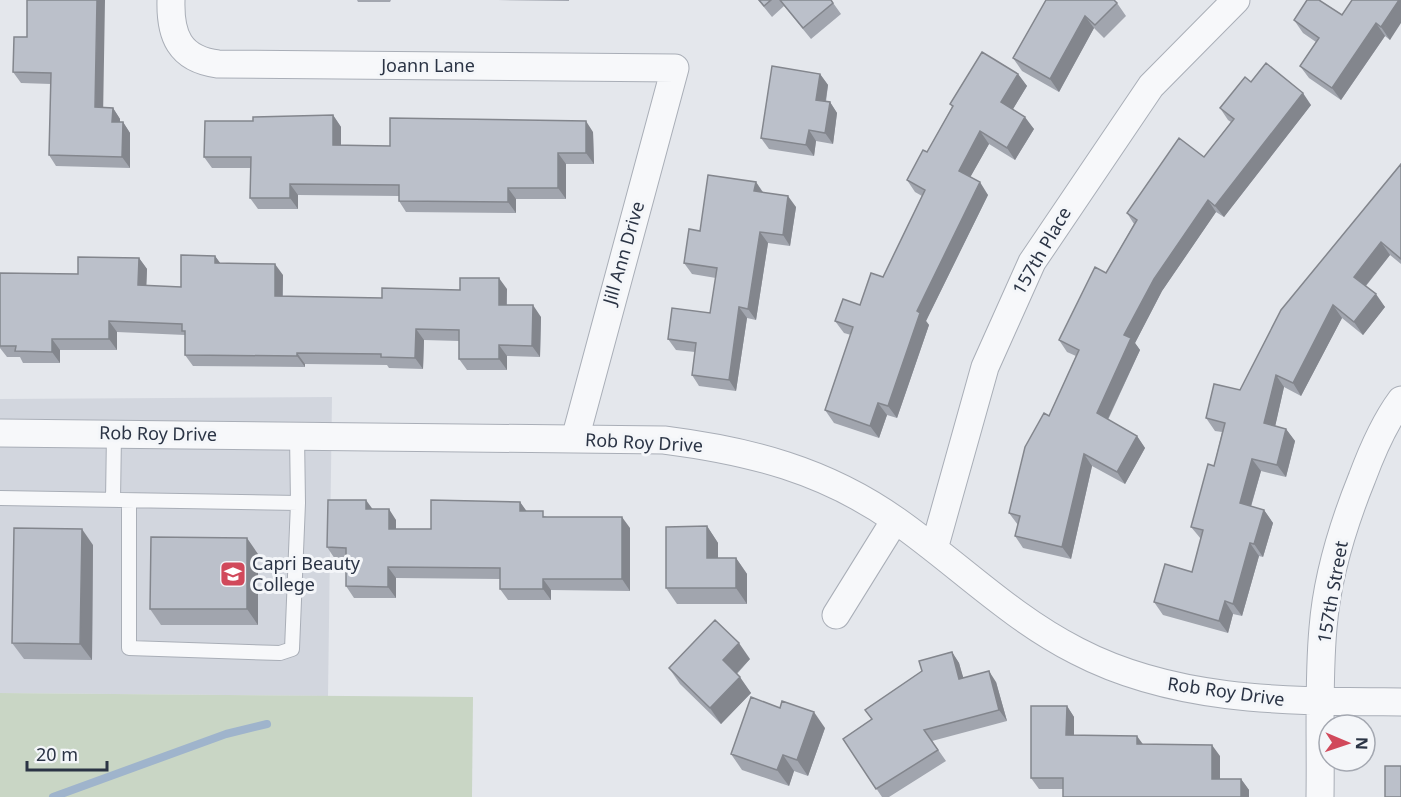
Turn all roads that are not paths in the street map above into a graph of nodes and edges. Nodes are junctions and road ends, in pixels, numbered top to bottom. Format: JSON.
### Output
{"nodes":[{"id":1,"x":171,"y":0,"type":"edge"},
{"id":2,"x":1236,"y":0,"type":"edge"},
{"id":3,"x":675,"y":68,"type":"joint"},
{"id":4,"x":1401,"y":400,"type":"edge"},
{"id":5,"x":0,"y":433,"type":"edge"},
{"id":6,"x":114,"y":434,"type":"junction"},
{"id":7,"x":297,"y":436,"type":"junction"},
{"id":8,"x":575,"y":439,"type":"junction"},
{"id":9,"x":0,"y":498,"type":"edge"},
{"id":10,"x":113,"y":500,"type":"junction"},
{"id":11,"x":129,"y":501,"type":"junction"},
{"id":12,"x":298,"y":503,"type":"junction"},
{"id":13,"x":895,"y":520,"type":"junction"},
{"id":14,"x":934,"y":549,"type":"junction"},
{"id":15,"x":836,"y":615,"type":"dead end"},
{"id":16,"x":1322,"y":702,"type":"junction"},
{"id":17,"x":1401,"y":702,"type":"edge"},
{"id":18,"x":1320,"y":797,"type":"edge"}],
"edges":[{"from":1,"to":3,"type":"street","name":"Joann Lane"},
{"from":2,"to":14,"type":"street","name":"157th Place"},
{"from":3,"to":8,"type":"street","name":"Jill Ann Drive"},
{"from":4,"to":16,"type":"street","name":"157th Street"},
{"from":5,"to":6,"type":"street","name":"Rob Roy Drive"},
{"from":6,"to":7,"type":"street","name":"Rob Roy Drive"},
{"from":6,"to":10,"type":"lane"},
{"from":7,"to":8,"type":"street","name":"Rob Roy Drive"},
{"from":7,"to":12,"type":"lane"},
{"from":8,"to":13,"type":"street","name":"Rob Roy Drive"},
{"from":9,"to":10,"type":"lane"},
{"from":10,"to":11,"type":"lane"},
{"from":11,"to":12,"type":"lane"},
{"from":11,"to":12,"type":"lane"},
{"from":13,"to":14,"type":"street","name":"Rob Roy Drive"},
{"from":13,"to":15,"type":"street"},
{"from":14,"to":16,"type":"street","name":"Rob Roy Drive"},
{"from":16,"to":17,"type":"street","name":"Rob Roy Drive"},
{"from":16,"to":18,"type":"street","name":"157th Street"}]}
